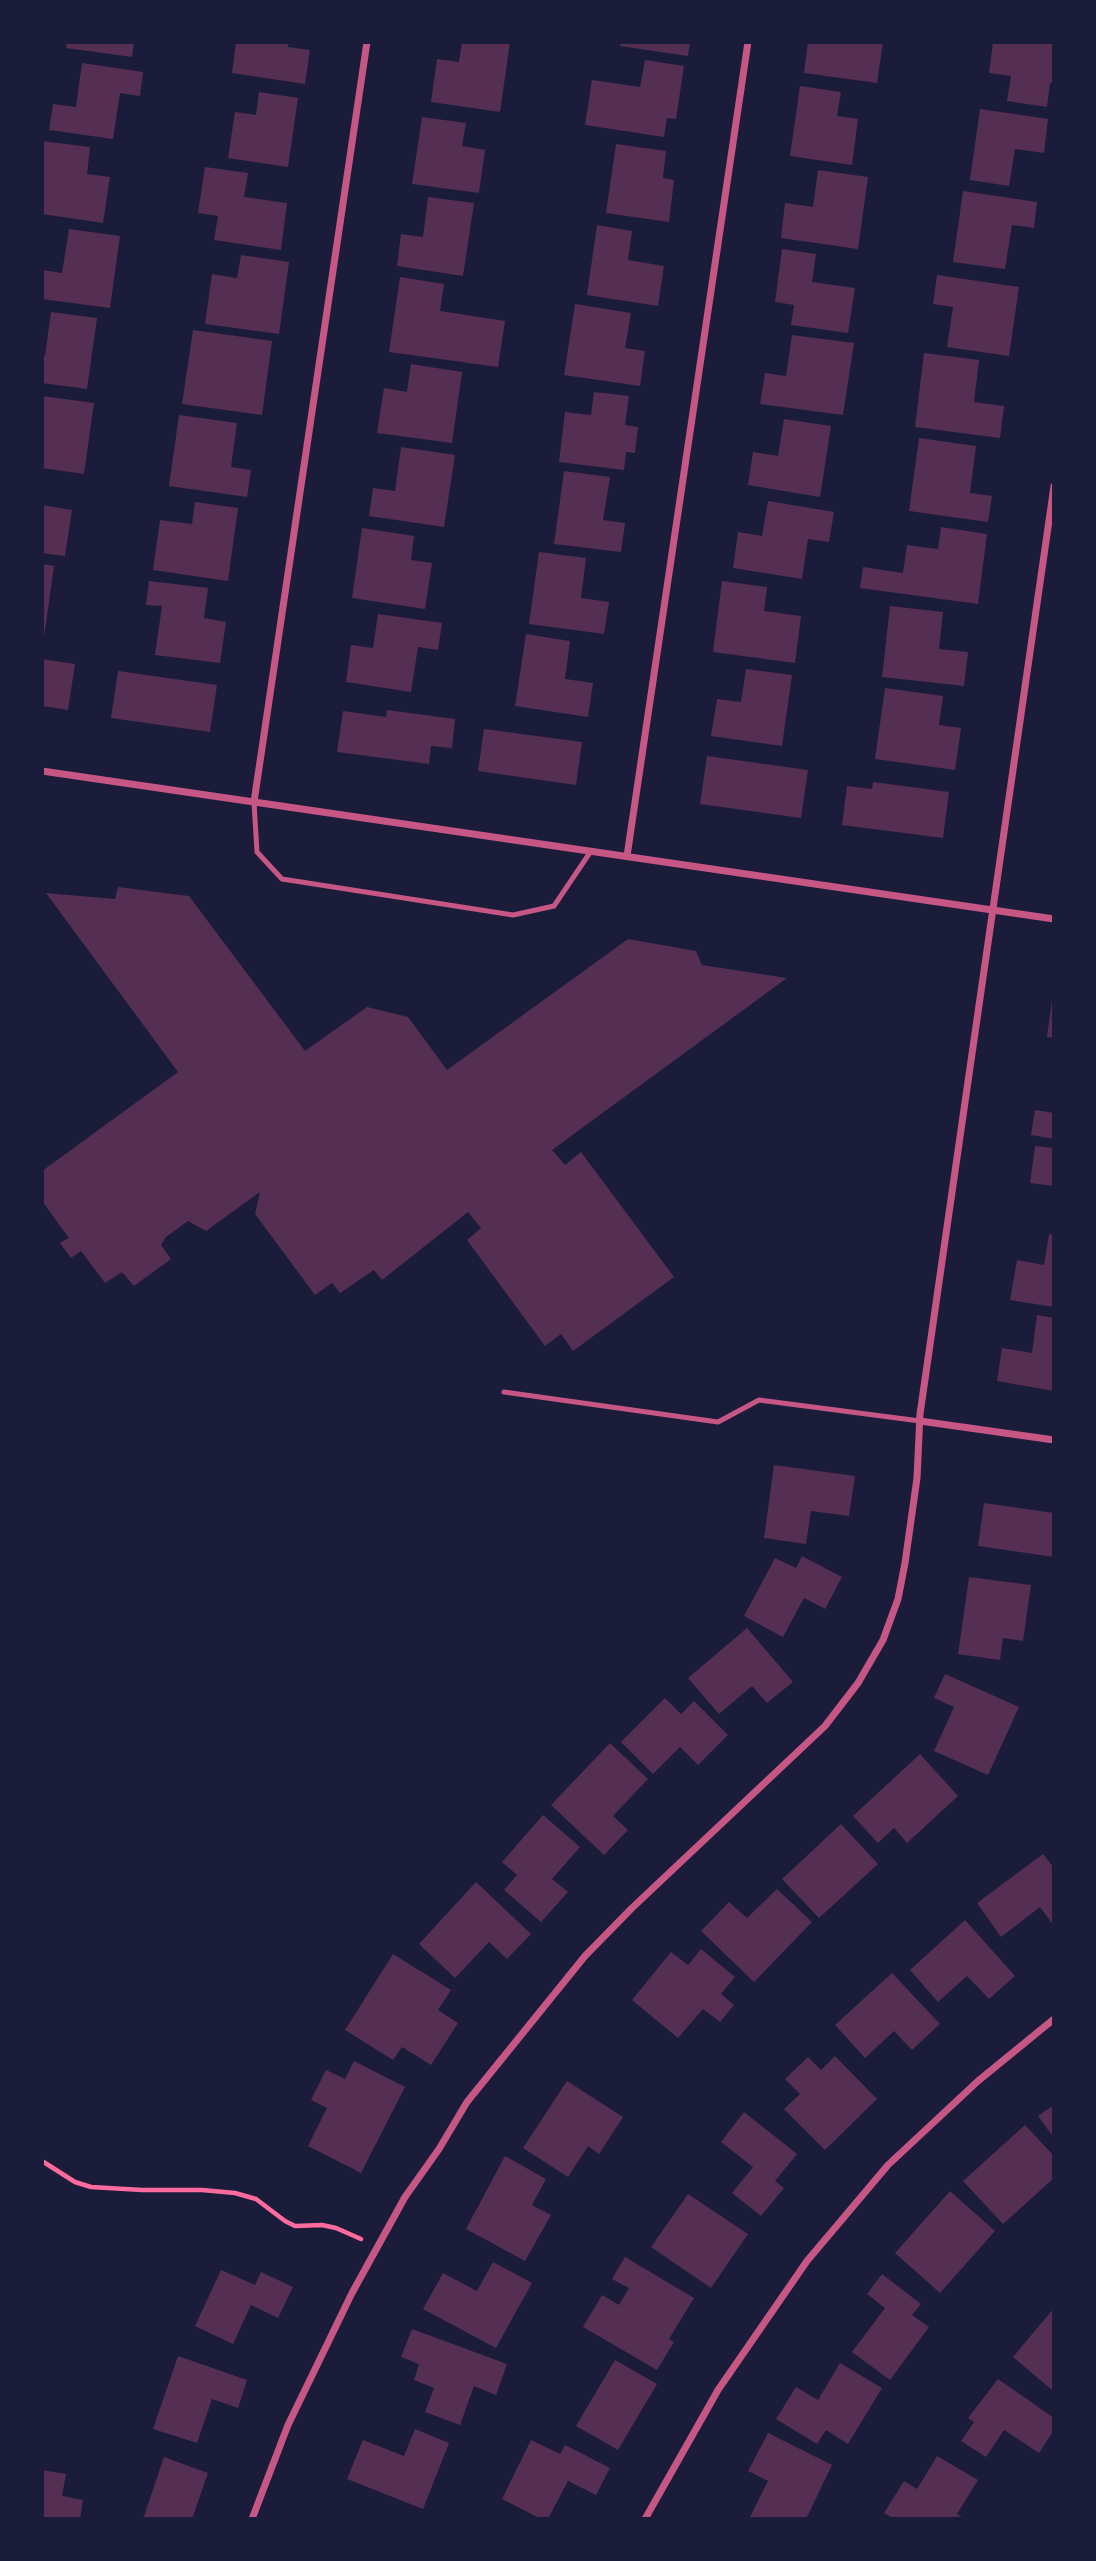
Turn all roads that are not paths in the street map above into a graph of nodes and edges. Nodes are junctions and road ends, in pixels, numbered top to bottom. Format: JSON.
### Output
{"nodes":[{"id":1,"x":367,"y":42,"type":"edge"},
{"id":2,"x":748,"y":42,"type":"edge"},
{"id":3,"x":1054,"y":486,"type":"edge"},
{"id":4,"x":42,"y":771,"type":"edge"},
{"id":5,"x":254,"y":802,"type":"junction"},
{"id":6,"x":591,"y":851,"type":"junction"},
{"id":7,"x":627,"y":856,"type":"junction"},
{"id":8,"x":994,"y":910,"type":"junction"},
{"id":9,"x":1054,"y":919,"type":"edge"},
{"id":10,"x":504,"y":1392,"type":"dead end"},
{"id":11,"x":920,"y":1421,"type":"junction"},
{"id":12,"x":1054,"y":1440,"type":"edge"},
{"id":13,"x":1054,"y":2019,"type":"edge"},
{"id":14,"x":252,"y":2519,"type":"edge"},
{"id":15,"x":645,"y":2519,"type":"edge"}],
"edges":[{"from":1,"to":5,"type":"street"},
{"from":2,"to":7,"type":"street"},
{"from":3,"to":8,"type":"street"},
{"from":4,"to":5,"type":"street"},
{"from":5,"to":6,"type":"street"},
{"from":5,"to":6,"type":"lane"},
{"from":6,"to":7,"type":"street"},
{"from":7,"to":8,"type":"street"},
{"from":8,"to":9,"type":"street"},
{"from":8,"to":11,"type":"street"},
{"from":10,"to":11,"type":"lane"},
{"from":11,"to":12,"type":"street"},
{"from":11,"to":14,"type":"street"},
{"from":13,"to":15,"type":"street"}]}
